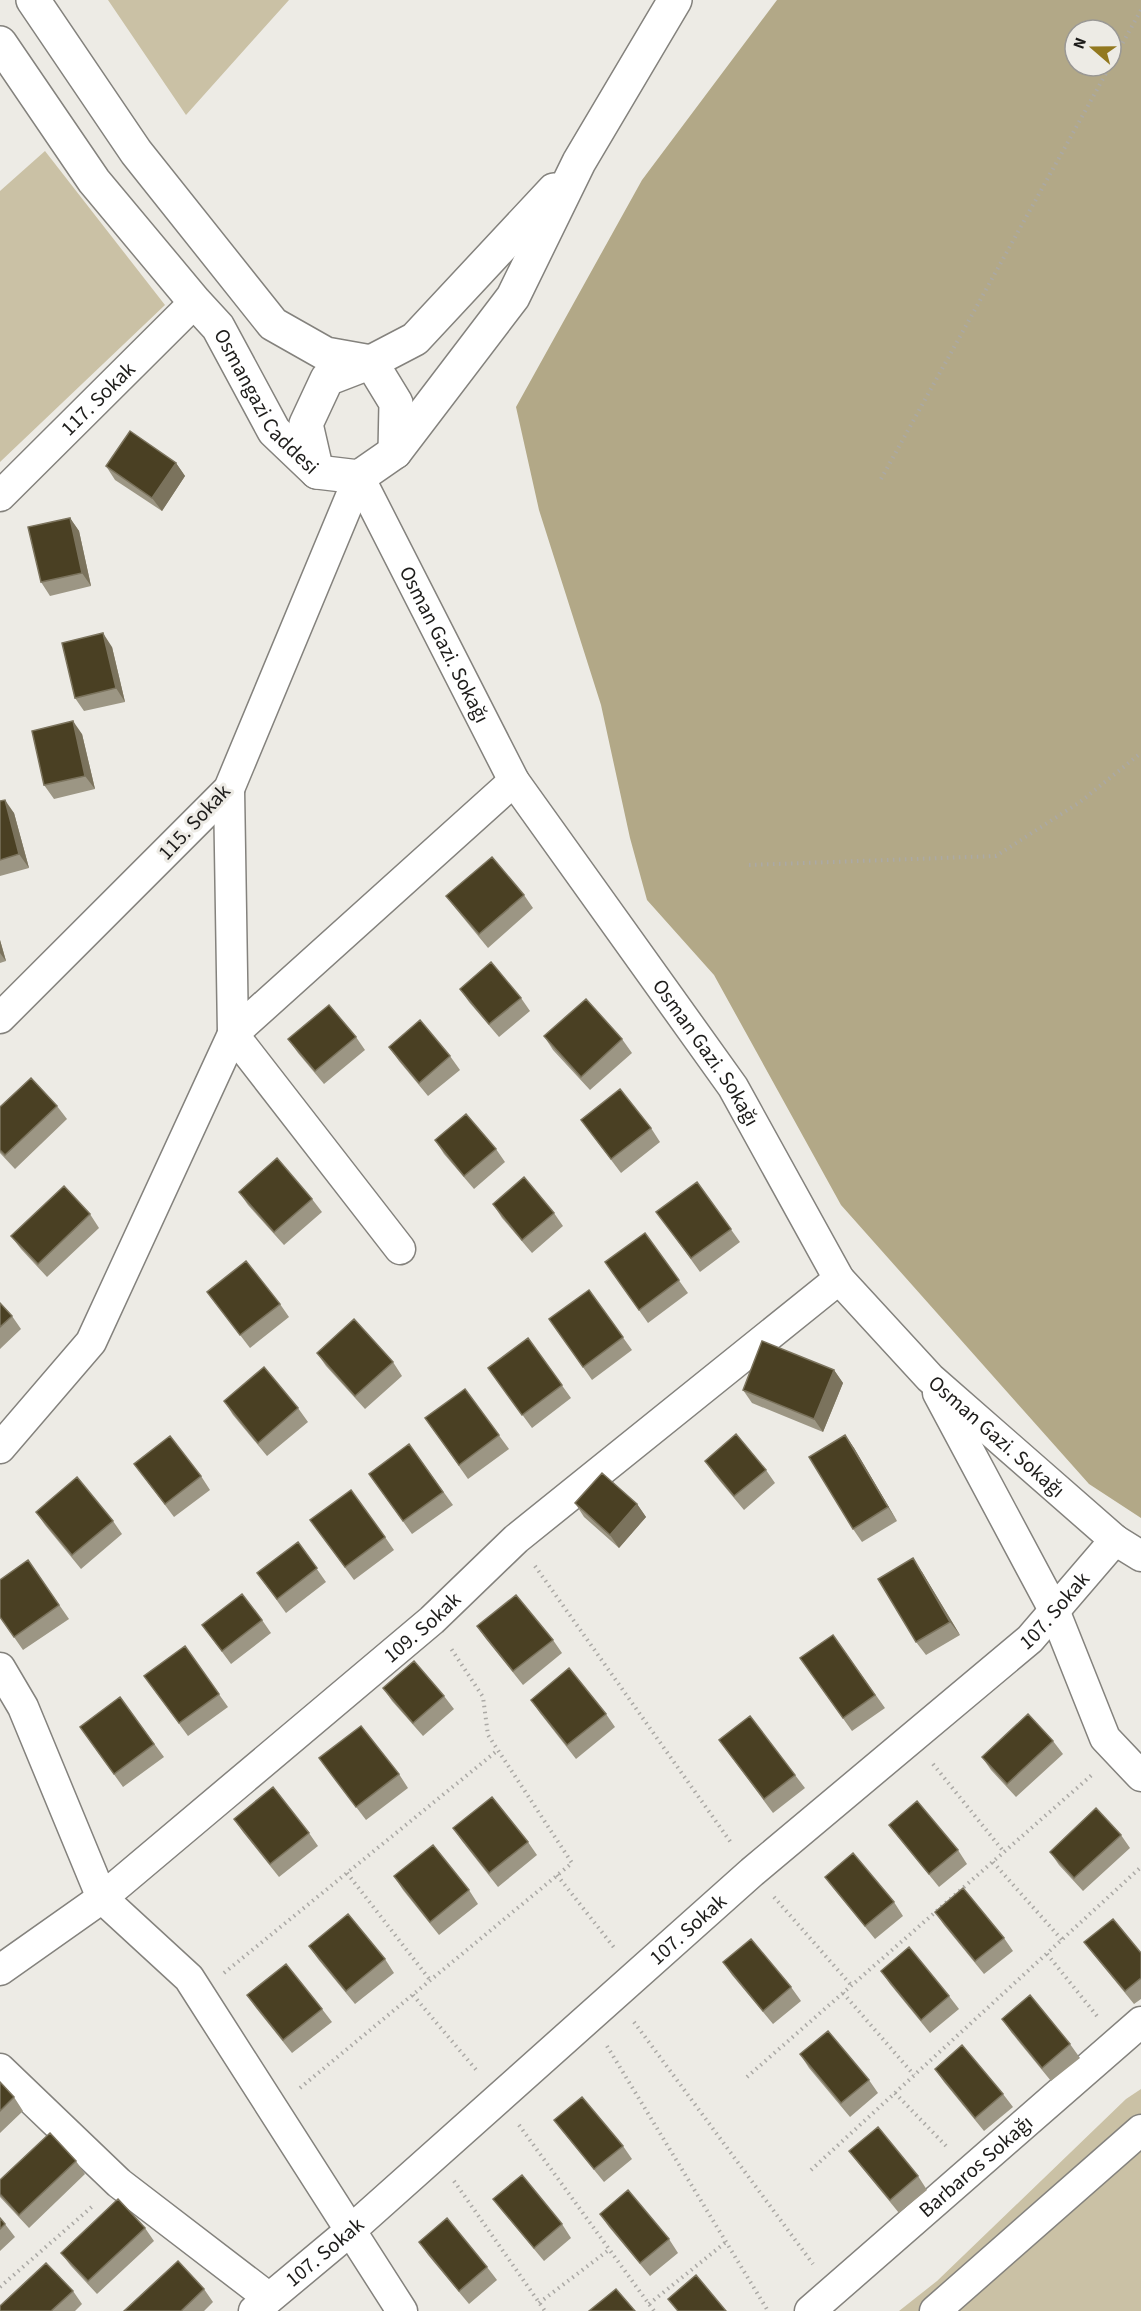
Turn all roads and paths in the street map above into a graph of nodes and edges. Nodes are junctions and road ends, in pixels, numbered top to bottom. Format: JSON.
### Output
{"nodes":[{"id":1,"x":33,"y":0,"type":"edge"},
{"id":2,"x":675,"y":0,"type":"edge"},
{"id":3,"x":1141,"y":10,"type":"edge"},
{"id":4,"x":0,"y":43,"type":"edge"},
{"id":5,"x":1123,"y":43,"type":"edge"},
{"id":6,"x":1104,"y":78,"type":"edge"},
{"id":7,"x":579,"y":162,"type":"junction"},
{"id":8,"x":195,"y":302,"type":"junction"},
{"id":9,"x":371,"y":362,"type":"junction"},
{"id":10,"x":395,"y":452,"type":"junction"},
{"id":11,"x":317,"y":472,"type":"junction"},
{"id":12,"x":359,"y":477,"type":"junction"},
{"id":13,"x":881,"y":479,"type":"dead end"},
{"id":14,"x":0,"y":496,"type":"edge"},
{"id":15,"x":1141,"y":753,"type":"edge"},
{"id":16,"x":514,"y":780,"type":"junction"},
{"id":17,"x":229,"y":789,"type":"junction"},
{"id":18,"x":749,"y":865,"type":"dead end"},
{"id":19,"x":0,"y":1018,"type":"edge"},
{"id":20,"x":232,"y":1034,"type":"junction"},
{"id":21,"x":400,"y":1249,"type":"dead end"},
{"id":22,"x":839,"y":1279,"type":"junction"},
{"id":23,"x":930,"y":1378,"type":"junction"},
{"id":24,"x":0,"y":1448,"type":"edge"},
{"id":25,"x":516,"y":1539,"type":"junction"},
{"id":26,"x":1114,"y":1540,"type":"junction"},
{"id":27,"x":1141,"y":1556,"type":"edge"},
{"id":28,"x":1054,"y":1610,"type":"junction"},
{"id":29,"x":432,"y":1620,"type":"junction"},
{"id":30,"x":0,"y":1668,"type":"edge"},
{"id":31,"x":912,"y":1738,"type":"junction"},
{"id":32,"x":498,"y":1750,"type":"junction"},
{"id":33,"x":1118,"y":1752,"type":"junction"},
{"id":34,"x":1141,"y":1776,"type":"edge"},
{"id":35,"x":1004,"y":1852,"type":"junction"},
{"id":36,"x":993,"y":1861,"type":"junction"},
{"id":37,"x":1141,"y":1867,"type":"edge"},
{"id":38,"x":752,"y":1872,"type":"junction"},
{"id":39,"x":346,"y":1873,"type":"junction"},
{"id":40,"x":557,"y":1875,"type":"junction"},
{"id":41,"x":102,"y":1898,"type":"junction"},
{"id":42,"x":1062,"y":1940,"type":"junction"},
{"id":43,"x":1047,"y":1954,"type":"junction"},
{"id":44,"x":0,"y":1970,"type":"edge"},
{"id":45,"x":637,"y":1975,"type":"junction"},
{"id":46,"x":430,"y":1980,"type":"junction"},
{"id":47,"x":851,"y":1985,"type":"junction"},
{"id":48,"x":843,"y":1993,"type":"junction"},
{"id":49,"x":199,"y":1994,"type":"junction"},
{"id":50,"x":413,"y":1995,"type":"junction"},
{"id":51,"x":614,"y":1996,"type":"junction"},
{"id":52,"x":589,"y":2018,"type":"junction"},
{"id":53,"x":1141,"y":2022,"type":"edge"},
{"id":54,"x":1118,"y":2042,"type":"junction"},
{"id":55,"x":0,"y":2069,"type":"edge"},
{"id":56,"x":914,"y":2075,"type":"junction"},
{"id":57,"x":747,"y":2077,"type":"dead end"},
{"id":58,"x":895,"y":2093,"type":"junction"},
{"id":59,"x":499,"y":2098,"type":"junction"},
{"id":60,"x":274,"y":2110,"type":"junction"},
{"id":61,"x":1141,"y":2130,"type":"edge"},
{"id":62,"x":435,"y":2154,"type":"junction"},
{"id":63,"x":811,"y":2170,"type":"dead end"},
{"id":64,"x":971,"y":2171,"type":"junction"},
{"id":65,"x":119,"y":2183,"type":"junction"},
{"id":66,"x":351,"y":2230,"type":"junction"},
{"id":67,"x":726,"y":2242,"type":"junction"},
{"id":68,"x":610,"y":2249,"type":"junction"},
{"id":69,"x":0,"y":2287,"type":"edge"},
{"id":70,"x":833,"y":2291,"type":"junction"},
{"id":71,"x":539,"y":2303,"type":"junction"},
{"id":72,"x":649,"y":2304,"type":"junction"},
{"id":73,"x":261,"y":2305,"type":"edge"},
{"id":74,"x":402,"y":2311,"type":"edge"},
{"id":75,"x":545,"y":2311,"type":"edge"},
{"id":76,"x":654,"y":2311,"type":"edge"},
{"id":77,"x":768,"y":2311,"type":"edge"},
{"id":78,"x":810,"y":2311,"type":"edge"},
{"id":79,"x":935,"y":2311,"type":"edge"}],
"edges":[{"from":1,"to":9,"type":"main road"},
{"from":2,"to":7,"type":"main road"},
{"from":3,"to":5,"type":"path"},
{"from":4,"to":8,"type":"main road","name":"Osmangazi Caddesi"},
{"from":6,"to":13,"type":"path"},
{"from":7,"to":9,"type":"main road"},
{"from":7,"to":10,"type":"main road"},
{"from":8,"to":11,"type":"main road","name":"Osmangazi Caddesi"},
{"from":8,"to":14,"type":"street","name":"117. Sokak"},
{"from":9,"to":10,"type":"main road"},
{"from":9,"to":11,"type":"main road"},
{"from":10,"to":12,"type":"main road"},
{"from":11,"to":12,"type":"main road","name":"Osmangazi Caddesi"},
{"from":12,"to":16,"type":"street","name":"Osman Gazi. Sokağı"},
{"from":12,"to":17,"type":"street","name":"115. Sokak"},
{"from":15,"to":18,"type":"path"},
{"from":16,"to":20,"type":"street"},
{"from":16,"to":22,"type":"street","name":"Osman Gazi. Sokağı"},
{"from":17,"to":19,"type":"street","name":"115. Sokak"},
{"from":17,"to":20,"type":"street"},
{"from":20,"to":21,"type":"street"},
{"from":20,"to":24,"type":"street"},
{"from":22,"to":23,"type":"street","name":"Osman Gazi. Sokağı"},
{"from":22,"to":25,"type":"street","name":"109. Sokak"},
{"from":23,"to":26,"type":"street","name":"Osman Gazi. Sokağı"},
{"from":23,"to":28,"type":"street"},
{"from":25,"to":29,"type":"street","name":"109. Sokak"},
{"from":25,"to":38,"type":"path"},
{"from":26,"to":27,"type":"street","name":"Osman Gazi. Sokağı"},
{"from":26,"to":28,"type":"street","name":"107. Sokak"},
{"from":28,"to":31,"type":"street","name":"107. Sokak"},
{"from":28,"to":33,"type":"street"},
{"from":29,"to":32,"type":"path"},
{"from":29,"to":41,"type":"street","name":"109. Sokak"},
{"from":30,"to":41,"type":"street"},
{"from":31,"to":35,"type":"path"},
{"from":31,"to":38,"type":"street","name":"107. Sokak"},
{"from":32,"to":39,"type":"path"},
{"from":32,"to":40,"type":"path"},
{"from":33,"to":34,"type":"street"},
{"from":33,"to":35,"type":"path"},
{"from":35,"to":36,"type":"path"},
{"from":36,"to":42,"type":"path"},
{"from":36,"to":47,"type":"path"},
{"from":37,"to":42,"type":"path"},
{"from":38,"to":45,"type":"street","name":"107. Sokak"},
{"from":38,"to":47,"type":"path"},
{"from":39,"to":46,"type":"path"},
{"from":39,"to":49,"type":"path"},
{"from":40,"to":45,"type":"path"},
{"from":40,"to":46,"type":"path"},
{"from":41,"to":44,"type":"street","name":"109. Sokak"},
{"from":41,"to":49,"type":"street"},
{"from":42,"to":43,"type":"path"},
{"from":43,"to":54,"type":"path"},
{"from":43,"to":56,"type":"path"},
{"from":45,"to":51,"type":"street","name":"107. Sokak"},
{"from":46,"to":50,"type":"path"},
{"from":47,"to":48,"type":"path"},
{"from":48,"to":56,"type":"path"},
{"from":48,"to":57,"type":"path"},
{"from":49,"to":60,"type":"street"},
{"from":50,"to":59,"type":"path"},
{"from":50,"to":60,"type":"path"},
{"from":51,"to":52,"type":"street","name":"107. Sokak"},
{"from":51,"to":70,"type":"path"},
{"from":52,"to":59,"type":"street","name":"107. Sokak"},
{"from":52,"to":67,"type":"path"},
{"from":53,"to":54,"type":"street","name":"Barbaros Sokağı"},
{"from":54,"to":64,"type":"street","name":"Barbaros Sokağı"},
{"from":55,"to":65,"type":"street"},
{"from":56,"to":58,"type":"path"},
{"from":58,"to":63,"type":"path"},
{"from":58,"to":64,"type":"path"},
{"from":59,"to":62,"type":"street","name":"107. Sokak"},
{"from":59,"to":68,"type":"path"},
{"from":60,"to":66,"type":"street"},
{"from":61,"to":79,"type":"street"},
{"from":62,"to":66,"type":"street","name":"107. Sokak"},
{"from":62,"to":71,"type":"path"},
{"from":64,"to":70,"type":"street","name":"Barbaros Sokağı"},
{"from":65,"to":69,"type":"path"},
{"from":65,"to":73,"type":"street"},
{"from":66,"to":73,"type":"street","name":"107. Sokak"},
{"from":66,"to":74,"type":"street"},
{"from":67,"to":72,"type":"path"},
{"from":67,"to":77,"type":"path"},
{"from":68,"to":71,"type":"path"},
{"from":68,"to":72,"type":"path"},
{"from":70,"to":78,"type":"street","name":"Barbaros Sokağı"},
{"from":71,"to":75,"type":"path"},
{"from":72,"to":76,"type":"path"}]}
